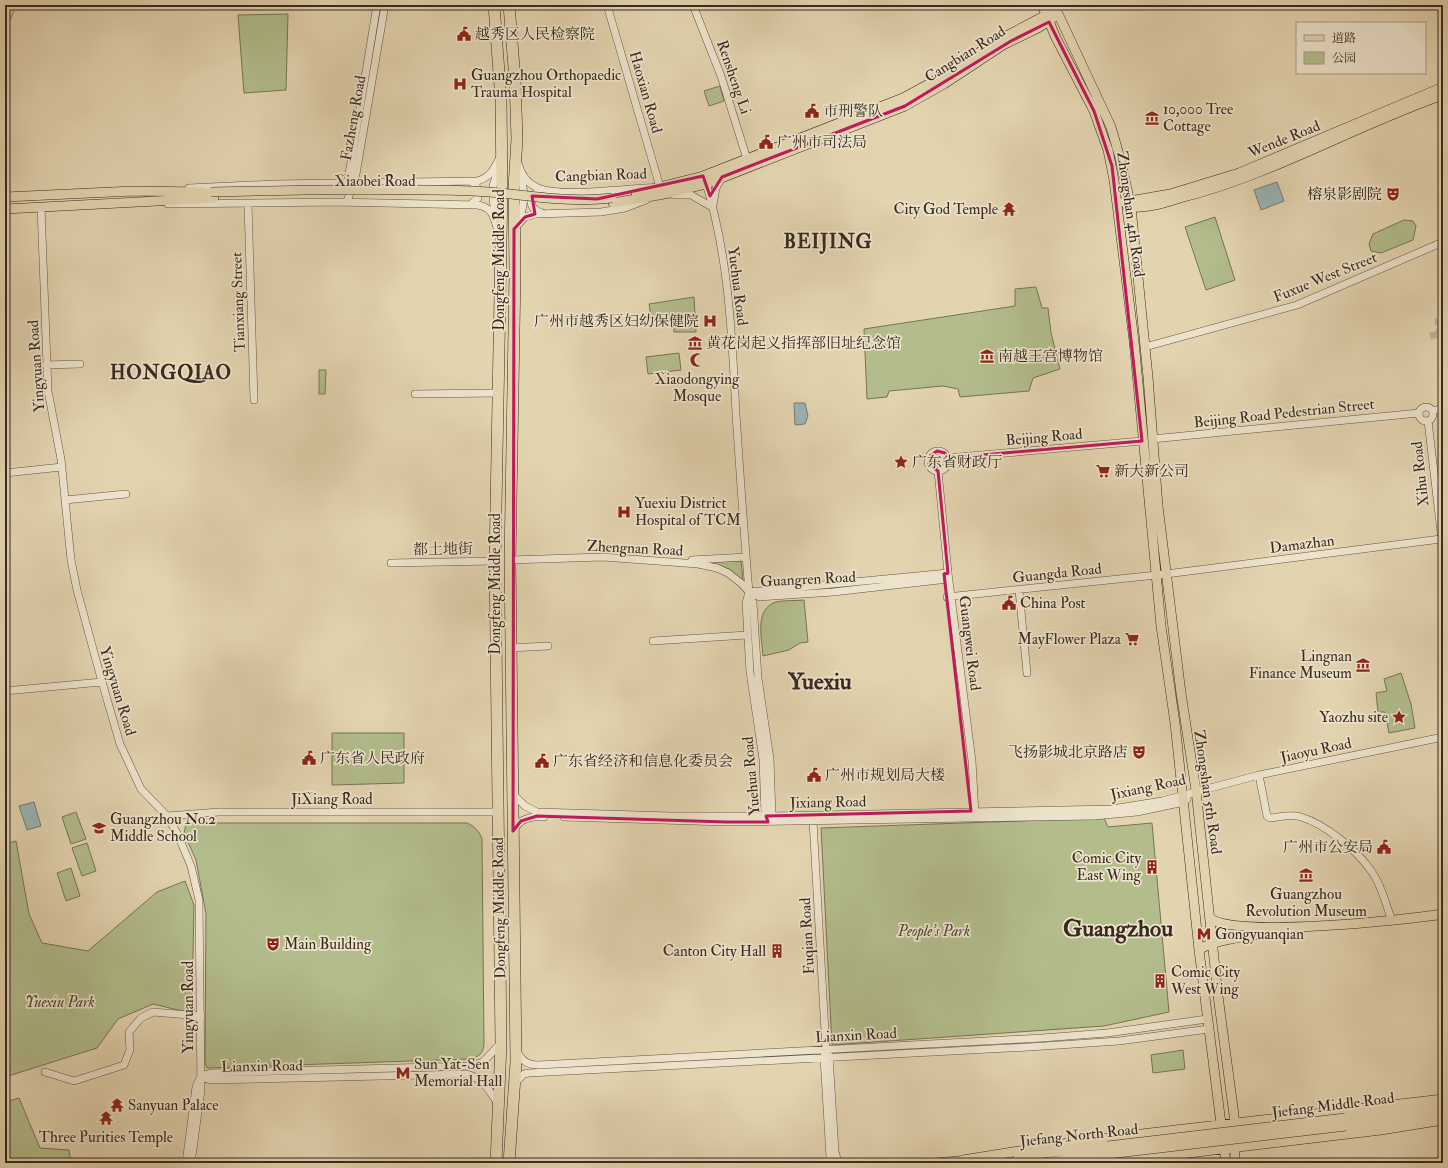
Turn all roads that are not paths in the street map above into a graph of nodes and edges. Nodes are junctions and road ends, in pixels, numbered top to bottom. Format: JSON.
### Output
{"nodes":[{"id":1,"x":11,"y":5,"type":"edge"},
{"id":2,"x":377,"y":5,"type":"edge"},
{"id":3,"x":385,"y":5,"type":"edge"},
{"id":4,"x":494,"y":5,"type":"edge"},
{"id":5,"x":509,"y":5,"type":"edge"},
{"id":6,"x":607,"y":5,"type":"edge"},
{"id":7,"x":693,"y":5,"type":"edge"},
{"id":8,"x":1042,"y":5,"type":"edge"},
{"id":9,"x":1055,"y":9,"type":"edge"},
{"id":10,"x":1047,"y":19,"type":"junction"},
{"id":11,"x":5,"y":20,"type":"edge"},
{"id":12,"x":1443,"y":87,"type":"edge"},
{"id":13,"x":1443,"y":95,"type":"edge"},
{"id":14,"x":502,"y":155,"type":"junction"},
{"id":15,"x":516,"y":155,"type":"junction"},
{"id":16,"x":747,"y":159,"type":"junction"},
{"id":17,"x":722,"y":177,"type":"junction"},
{"id":18,"x":705,"y":180,"type":"junction"},
{"id":19,"x":470,"y":181,"type":"junction"},
{"id":20,"x":346,"y":182,"type":"junction"},
{"id":21,"x":354,"y":182,"type":"junction"},
{"id":22,"x":315,"y":183,"type":"junction"},
{"id":23,"x":660,"y":187,"type":"junction"},
{"id":24,"x":161,"y":191,"type":"junction"},
{"id":25,"x":545,"y":191,"type":"junction"},
{"id":26,"x":212,"y":195,"type":"junction"},
{"id":27,"x":655,"y":196,"type":"junction"},
{"id":28,"x":5,"y":197,"type":"edge"},
{"id":29,"x":612,"y":200,"type":"junction"},
{"id":30,"x":348,"y":202,"type":"junction"},
{"id":31,"x":136,"y":203,"type":"junction"},
{"id":32,"x":314,"y":203,"type":"junction"},
{"id":33,"x":1130,"y":203,"type":"junction"},
{"id":34,"x":248,"y":204,"type":"junction"},
{"id":35,"x":471,"y":204,"type":"junction"},
{"id":36,"x":1117,"y":204,"type":"junction"},
{"id":37,"x":41,"y":207,"type":"junction"},
{"id":38,"x":712,"y":207,"type":"junction"},
{"id":39,"x":5,"y":208,"type":"edge"},
{"id":40,"x":543,"y":213,"type":"junction"},
{"id":41,"x":514,"y":229,"type":"junction"},
{"id":42,"x":501,"y":240,"type":"junction"},
{"id":43,"x":1443,"y":242,"type":"edge"},
{"id":44,"x":1145,"y":347,"type":"junction"},
{"id":45,"x":80,"y":364,"type":"dead end"},
{"id":46,"x":46,"y":365,"type":"junction"},
{"id":47,"x":498,"y":393,"type":"junction"},
{"id":48,"x":415,"y":394,"type":"dead end"},
{"id":49,"x":254,"y":400,"type":"dead end"},
{"id":50,"x":1443,"y":408,"type":"edge"},
{"id":51,"x":1433,"y":411,"type":"junction"},
{"id":52,"x":1419,"y":414,"type":"junction"},
{"id":53,"x":1428,"y":421,"type":"junction"},
{"id":54,"x":1152,"y":439,"type":"junction"},
{"id":55,"x":1142,"y":441,"type":"junction"},
{"id":56,"x":948,"y":458,"type":"junction"},
{"id":57,"x":62,"y":467,"type":"junction"},
{"id":58,"x":938,"y":471,"type":"junction"},
{"id":59,"x":5,"y":473,"type":"edge"},
{"id":60,"x":126,"y":494,"type":"dead end"},
{"id":61,"x":65,"y":500,"type":"junction"},
{"id":62,"x":1440,"y":539,"type":"junction"},
{"id":63,"x":1443,"y":549,"type":"edge"},
{"id":64,"x":746,"y":557,"type":"junction"},
{"id":65,"x":510,"y":560,"type":"junction"},
{"id":66,"x":495,"y":561,"type":"junction"},
{"id":67,"x":668,"y":562,"type":"junction"},
{"id":68,"x":391,"y":563,"type":"dead end"},
{"id":69,"x":1166,"y":574,"type":"junction"},
{"id":70,"x":1156,"y":575,"type":"junction"},
{"id":71,"x":946,"y":576,"type":"junction"},
{"id":72,"x":1019,"y":590,"type":"junction"},
{"id":73,"x":749,"y":592,"type":"junction"},
{"id":74,"x":949,"y":597,"type":"junction"},
{"id":75,"x":748,"y":635,"type":"junction"},
{"id":76,"x":653,"y":641,"type":"dead end"},
{"id":77,"x":548,"y":646,"type":"dead end"},
{"id":78,"x":510,"y":648,"type":"junction"},
{"id":79,"x":1027,"y":673,"type":"dead end"},
{"id":80,"x":102,"y":682,"type":"junction"},
{"id":81,"x":5,"y":691,"type":"edge"},
{"id":82,"x":1443,"y":738,"type":"edge"},
{"id":83,"x":1259,"y":775,"type":"junction"},
{"id":84,"x":1196,"y":790,"type":"junction"},
{"id":85,"x":513,"y":794,"type":"junction"},
{"id":86,"x":1183,"y":799,"type":"junction"},
{"id":87,"x":498,"y":812,"type":"junction"},
{"id":88,"x":974,"y":813,"type":"junction"},
{"id":89,"x":167,"y":816,"type":"junction"},
{"id":90,"x":769,"y":818,"type":"junction"},
{"id":91,"x":813,"y":821,"type":"junction"},
{"id":92,"x":513,"y":832,"type":"junction"},
{"id":93,"x":1443,"y":914,"type":"edge"},
{"id":94,"x":1210,"y":918,"type":"junction"},
{"id":95,"x":1392,"y":921,"type":"junction"},
{"id":96,"x":1308,"y":926,"type":"junction"},
{"id":97,"x":1212,"y":943,"type":"junction"},
{"id":98,"x":1199,"y":950,"type":"junction"},
{"id":99,"x":201,"y":1016,"type":"junction"},
{"id":100,"x":1208,"y":1019,"type":"junction"},
{"id":101,"x":1209,"y":1028,"type":"junction"},
{"id":102,"x":501,"y":1043,"type":"junction"},
{"id":103,"x":516,"y":1045,"type":"junction"},
{"id":104,"x":826,"y":1049,"type":"junction"},
{"id":105,"x":827,"y":1057,"type":"junction"},
{"id":106,"x":45,"y":1072,"type":"dead end"},
{"id":107,"x":201,"y":1076,"type":"junction"},
{"id":108,"x":515,"y":1083,"type":"junction"},
{"id":109,"x":1443,"y":1099,"type":"edge"},
{"id":110,"x":1443,"y":1105,"type":"edge"},
{"id":111,"x":499,"y":1106,"type":"junction"},
{"id":112,"x":1443,"y":1114,"type":"edge"},
{"id":113,"x":1443,"y":1120,"type":"edge"},
{"id":114,"x":1346,"y":1122,"type":"junction"},
{"id":115,"x":1234,"y":1123,"type":"junction"},
{"id":116,"x":1225,"y":1137,"type":"junction"},
{"id":117,"x":1235,"y":1148,"type":"junction"},
{"id":118,"x":1108,"y":1155,"type":"edge"},
{"id":119,"x":963,"y":1160,"type":"junction"},
{"id":120,"x":186,"y":1163,"type":"edge"},
{"id":121,"x":191,"y":1163,"type":"edge"},
{"id":122,"x":496,"y":1163,"type":"edge"},
{"id":123,"x":509,"y":1163,"type":"edge"},
{"id":124,"x":828,"y":1163,"type":"edge"},
{"id":125,"x":838,"y":1163,"type":"edge"},
{"id":126,"x":936,"y":1163,"type":"edge"},
{"id":127,"x":1042,"y":1163,"type":"edge"},
{"id":128,"x":1226,"y":1163,"type":"edge"},
{"id":129,"x":1235,"y":1163,"type":"edge"}],
"edges":[{"from":1,"to":11,"type":"main road"},
{"from":2,"to":20,"type":"street","name":"Fazheng Road"},
{"from":3,"to":21,"type":"street","name":"Fazheng Road"},
{"from":4,"to":14,"type":"highway","name":"Dongfeng Middle Road"},
{"from":5,"to":15,"type":"highway","name":"Dongfeng Middle Road"},
{"from":6,"to":23,"type":"street","name":"Haoxian Road"},
{"from":7,"to":16,"type":"street","name":"Rensheng Li"},
{"from":8,"to":10,"type":"main road","name":"Zhongshan 4th Road"},
{"from":9,"to":10,"type":"main road","name":"Cangbian Road"},
{"from":9,"to":33,"type":"main road","name":"Zhongshan 4th Road"},
{"from":10,"to":16,"type":"main road","name":"Cangbian Road"},
{"from":10,"to":17,"type":"main road","name":"Cangbian Road"},
{"from":10,"to":36,"type":"main road","name":"Zhongshan 4th Road"},
{"from":12,"to":33,"type":"main road","name":"Wende Road"},
{"from":13,"to":33,"type":"main road","name":"Wende Road"},
{"from":14,"to":19,"type":"street","name":"Xiaobei Road"},
{"from":14,"to":42,"type":"highway","name":"Dongfeng Middle Road"},
{"from":15,"to":25,"type":"street","name":"Cangbian Road"},
{"from":15,"to":41,"type":"highway","name":"Dongfeng Middle Road"},
{"from":16,"to":18,"type":"main road","name":"Cangbian Road"},
{"from":17,"to":18,"type":"main road","name":"Cangbian Road"},
{"from":17,"to":38,"type":"street"},
{"from":18,"to":23,"type":"main road","name":"Cangbian Road"},
{"from":18,"to":27,"type":"main road","name":"Cangbian Road"},
{"from":18,"to":38,"type":"street","name":"Yuehua Road"},
{"from":19,"to":21,"type":"street","name":"Xiaobei Road"},
{"from":19,"to":35,"type":"street"},
{"from":20,"to":21,"type":"street","name":"Xiaobei Road"},
{"from":20,"to":22,"type":"street","name":"Xiaobei Road"},
{"from":20,"to":30,"type":"street","name":"Fazheng Road"},
{"from":21,"to":30,"type":"street","name":"Fazheng Road"},
{"from":22,"to":24,"type":"street","name":"Xiaobei Road"},
{"from":22,"to":32,"type":"street"},
{"from":23,"to":25,"type":"street","name":"Cangbian Road"},
{"from":23,"to":29,"type":"main road","name":"Cangbian Road"},
{"from":24,"to":26,"type":"main road","name":"Xiaobei Road"},
{"from":24,"to":28,"type":"main road","name":"Xiaobei Road"},
{"from":25,"to":40,"type":"street"},
{"from":26,"to":29,"type":"main road","name":"Xiaobei Road"},
{"from":26,"to":31,"type":"main road","name":"Xiaobei Road"},
{"from":27,"to":29,"type":"main road","name":"Cangbian Road"},
{"from":27,"to":38,"type":"street"},
{"from":27,"to":40,"type":"street","name":"Cangbian Road"},
{"from":30,"to":32,"type":"street","name":"Xiaobei Road"},
{"from":30,"to":35,"type":"street","name":"Xiaobei Road"},
{"from":31,"to":34,"type":"street","name":"Xiaobei Road"},
{"from":31,"to":37,"type":"main road","name":"Xiaobei Road"},
{"from":32,"to":34,"type":"street","name":"Xiaobei Road"},
{"from":33,"to":36,"type":"main road"},
{"from":33,"to":44,"type":"main road","name":"Zhongshan 4th Road"},
{"from":34,"to":49,"type":"street","name":"Tianxiang Street"},
{"from":35,"to":42,"type":"street","name":"Xiaobei Road"},
{"from":36,"to":55,"type":"main road","name":"Zhongshan 4th Road"},
{"from":37,"to":39,"type":"main road","name":"Xiaobei Road"},
{"from":37,"to":46,"type":"street","name":"Yingyuan Road"},
{"from":38,"to":64,"type":"street","name":"Yuehua Road"},
{"from":40,"to":41,"type":"street","name":"Cangbian Road"},
{"from":41,"to":65,"type":"highway","name":"Dongfeng Middle Road"},
{"from":42,"to":47,"type":"highway","name":"Dongfeng Middle Road"},
{"from":43,"to":44,"type":"street","name":"Fuxue West Street"},
{"from":44,"to":54,"type":"main road","name":"Zhongshan 4th Road"},
{"from":45,"to":46,"type":"street"},
{"from":46,"to":57,"type":"street","name":"Yingyuan Road"},
{"from":47,"to":48,"type":"street"},
{"from":47,"to":66,"type":"highway","name":"Dongfeng Middle Road"},
{"from":50,"to":51,"type":"street","name":"Beijing Road Pedestrian Street"},
{"from":51,"to":52,"type":"street","name":"Beijing Road Pedestrian Street"},
{"from":51,"to":53,"type":"street"},
{"from":52,"to":53,"type":"street"},
{"from":52,"to":54,"type":"street","name":"Beijing Road Pedestrian Street"},
{"from":53,"to":62,"type":"street","name":"Xihu Road"},
{"from":54,"to":69,"type":"main road","name":"Zhongshan 5th Road"},
{"from":55,"to":56,"type":"street","name":"Beijing Road"},
{"from":55,"to":70,"type":"main road","name":"Zhongshan 5th Road"},
{"from":56,"to":58,"type":"street"},
{"from":56,"to":58,"type":"street"},
{"from":57,"to":59,"type":"street"},
{"from":57,"to":61,"type":"street","name":"Yingyuan Road"},
{"from":58,"to":71,"type":"street","name":"Guangwei Road"},
{"from":60,"to":61,"type":"street"},
{"from":61,"to":80,"type":"street","name":"Yingyuan Road"},
{"from":62,"to":63,"type":"street","name":"Xihu Road"},
{"from":62,"to":69,"type":"street","name":"Damazhan"},
{"from":64,"to":67,"type":"street"},
{"from":64,"to":73,"type":"street","name":"Yuehua Road"},
{"from":65,"to":67,"type":"street","name":"Zhengnan Road"},
{"from":65,"to":78,"type":"highway","name":"Dongfeng Middle Road"},
{"from":66,"to":68,"type":"street","name":"都土地街"},
{"from":66,"to":87,"type":"highway","name":"Dongfeng Middle Road"},
{"from":67,"to":73,"type":"street","name":"Zhengnan Road"},
{"from":69,"to":70,"type":"street","name":"Guangda Road"},
{"from":69,"to":84,"type":"main road","name":"Zhongshan 5th Road"},
{"from":70,"to":72,"type":"street","name":"Guangda Road"},
{"from":70,"to":86,"type":"main road","name":"Zhongshan 5th Road"},
{"from":71,"to":73,"type":"street","name":"Guangren Road"},
{"from":71,"to":74,"type":"street","name":"Guangwei Road"},
{"from":72,"to":74,"type":"street","name":"Guangda Road"},
{"from":72,"to":79,"type":"street"},
{"from":73,"to":75,"type":"street","name":"Yuehua Road"},
{"from":73,"to":90,"type":"street","name":"Yuehua Road"},
{"from":74,"to":88,"type":"street","name":"Guangwei Road"},
{"from":75,"to":76,"type":"street"},
{"from":75,"to":90,"type":"street","name":"Yuehua Road"},
{"from":77,"to":78,"type":"street"},
{"from":78,"to":85,"type":"highway","name":"Dongfeng Middle Road"},
{"from":80,"to":81,"type":"street"},
{"from":80,"to":89,"type":"street","name":"Yingyuan Road"},
{"from":82,"to":83,"type":"street","name":"Jiaoyu Road"},
{"from":83,"to":84,"type":"street","name":"Jiaoyu Road"},
{"from":83,"to":95,"type":"street"},
{"from":84,"to":86,"type":"street","name":"Jixiang Road"},
{"from":84,"to":94,"type":"main road","name":"Zhongshan 5th Road"},
{"from":85,"to":90,"type":"street","name":"Jixiang Road"},
{"from":85,"to":92,"type":"highway","name":"Dongfeng Middle Road"},
{"from":86,"to":88,"type":"street","name":"Jixiang Road"},
{"from":86,"to":98,"type":"main road","name":"Zhongshan 5th Road"},
{"from":87,"to":89,"type":"street","name":"JiXiang Road"},
{"from":87,"to":102,"type":"highway","name":"Dongfeng Middle Road"},
{"from":88,"to":90,"type":"street","name":"Jixiang Road"},
{"from":88,"to":91,"type":"street","name":"Jixiang Road"},
{"from":89,"to":99,"type":"street","name":"Yingyuan Road"},
{"from":90,"to":91,"type":"street","name":"Jixiang Road"},
{"from":90,"to":92,"type":"street","name":"Jixiang Road"},
{"from":91,"to":104,"type":"street","name":"Fuqian Road"},
{"from":92,"to":103,"type":"highway","name":"Dongfeng Middle Road"},
{"from":93,"to":95,"type":"main road"},
{"from":94,"to":96,"type":"main road"},
{"from":94,"to":97,"type":"main road","name":"Zhongshan 5th Road"},
{"from":95,"to":96,"type":"main road"},
{"from":96,"to":97,"type":"main road"},
{"from":97,"to":98,"type":"main road"},
{"from":97,"to":115,"type":"main road","name":"Zhongshan 5th Road"},
{"from":98,"to":100,"type":"main road","name":"Zhongshan 5th Road"},
{"from":99,"to":106,"type":"street"},
{"from":99,"to":107,"type":"street","name":"Yingyuan Road"},
{"from":100,"to":101,"type":"main road","name":"Zhongshan 5th Road"},
{"from":100,"to":104,"type":"street","name":"Lianxin Road"},
{"from":101,"to":105,"type":"street","name":"Lianxin Road"},
{"from":101,"to":116,"type":"main road","name":"Zhongshan 5th Road"},
{"from":102,"to":107,"type":"street","name":"Lianxin Road"},
{"from":102,"to":111,"type":"highway","name":"Dongfeng Middle Road"},
{"from":103,"to":104,"type":"street","name":"Lianxin Road"},
{"from":103,"to":108,"type":"highway","name":"Dongfeng Middle Road"},
{"from":104,"to":105,"type":"street","name":"Fuqian Road"},
{"from":105,"to":108,"type":"street","name":"Lianxin Road"},
{"from":105,"to":124,"type":"street","name":"Fuqian Road"},
{"from":105,"to":125,"type":"street","name":"Fuqian Road"},
{"from":107,"to":111,"type":"street","name":"Lianxin Road"},
{"from":107,"to":120,"type":"street","name":"Yingyuan Road"},
{"from":107,"to":121,"type":"street"},
{"from":108,"to":123,"type":"highway","name":"Dongfeng Middle Road"},
{"from":109,"to":115,"type":"main road"},
{"from":110,"to":114,"type":"main road","name":"Jiefang Middle Road"},
{"from":111,"to":122,"type":"highway","name":"Dongfeng Middle Road"},
{"from":112,"to":114,"type":"main road","name":"Jiefang Middle Road"},
{"from":113,"to":117,"type":"main road"},
{"from":114,"to":116,"type":"main road","name":"Jiefang Middle Road","bridge":true},
{"from":115,"to":116,"type":"main road"},
{"from":115,"to":117,"type":"main road","name":"Zhongshan 5th Road"},
{"from":116,"to":117,"type":"main road"},
{"from":116,"to":118,"type":"main road","name":"Jiefang North Road","bridge":true},
{"from":116,"to":119,"type":"main road"},
{"from":116,"to":128,"type":"main road","name":"Zhongshan 5th Road"},
{"from":117,"to":129,"type":"main road","name":"Zhongshan 5th Road"},
{"from":118,"to":119,"type":"main road","name":"Jiefang North Road"},
{"from":118,"to":127,"type":"main road","name":"Jiefang North Road"},
{"from":119,"to":126,"type":"main road","name":"Jiefang North Road"}]}
